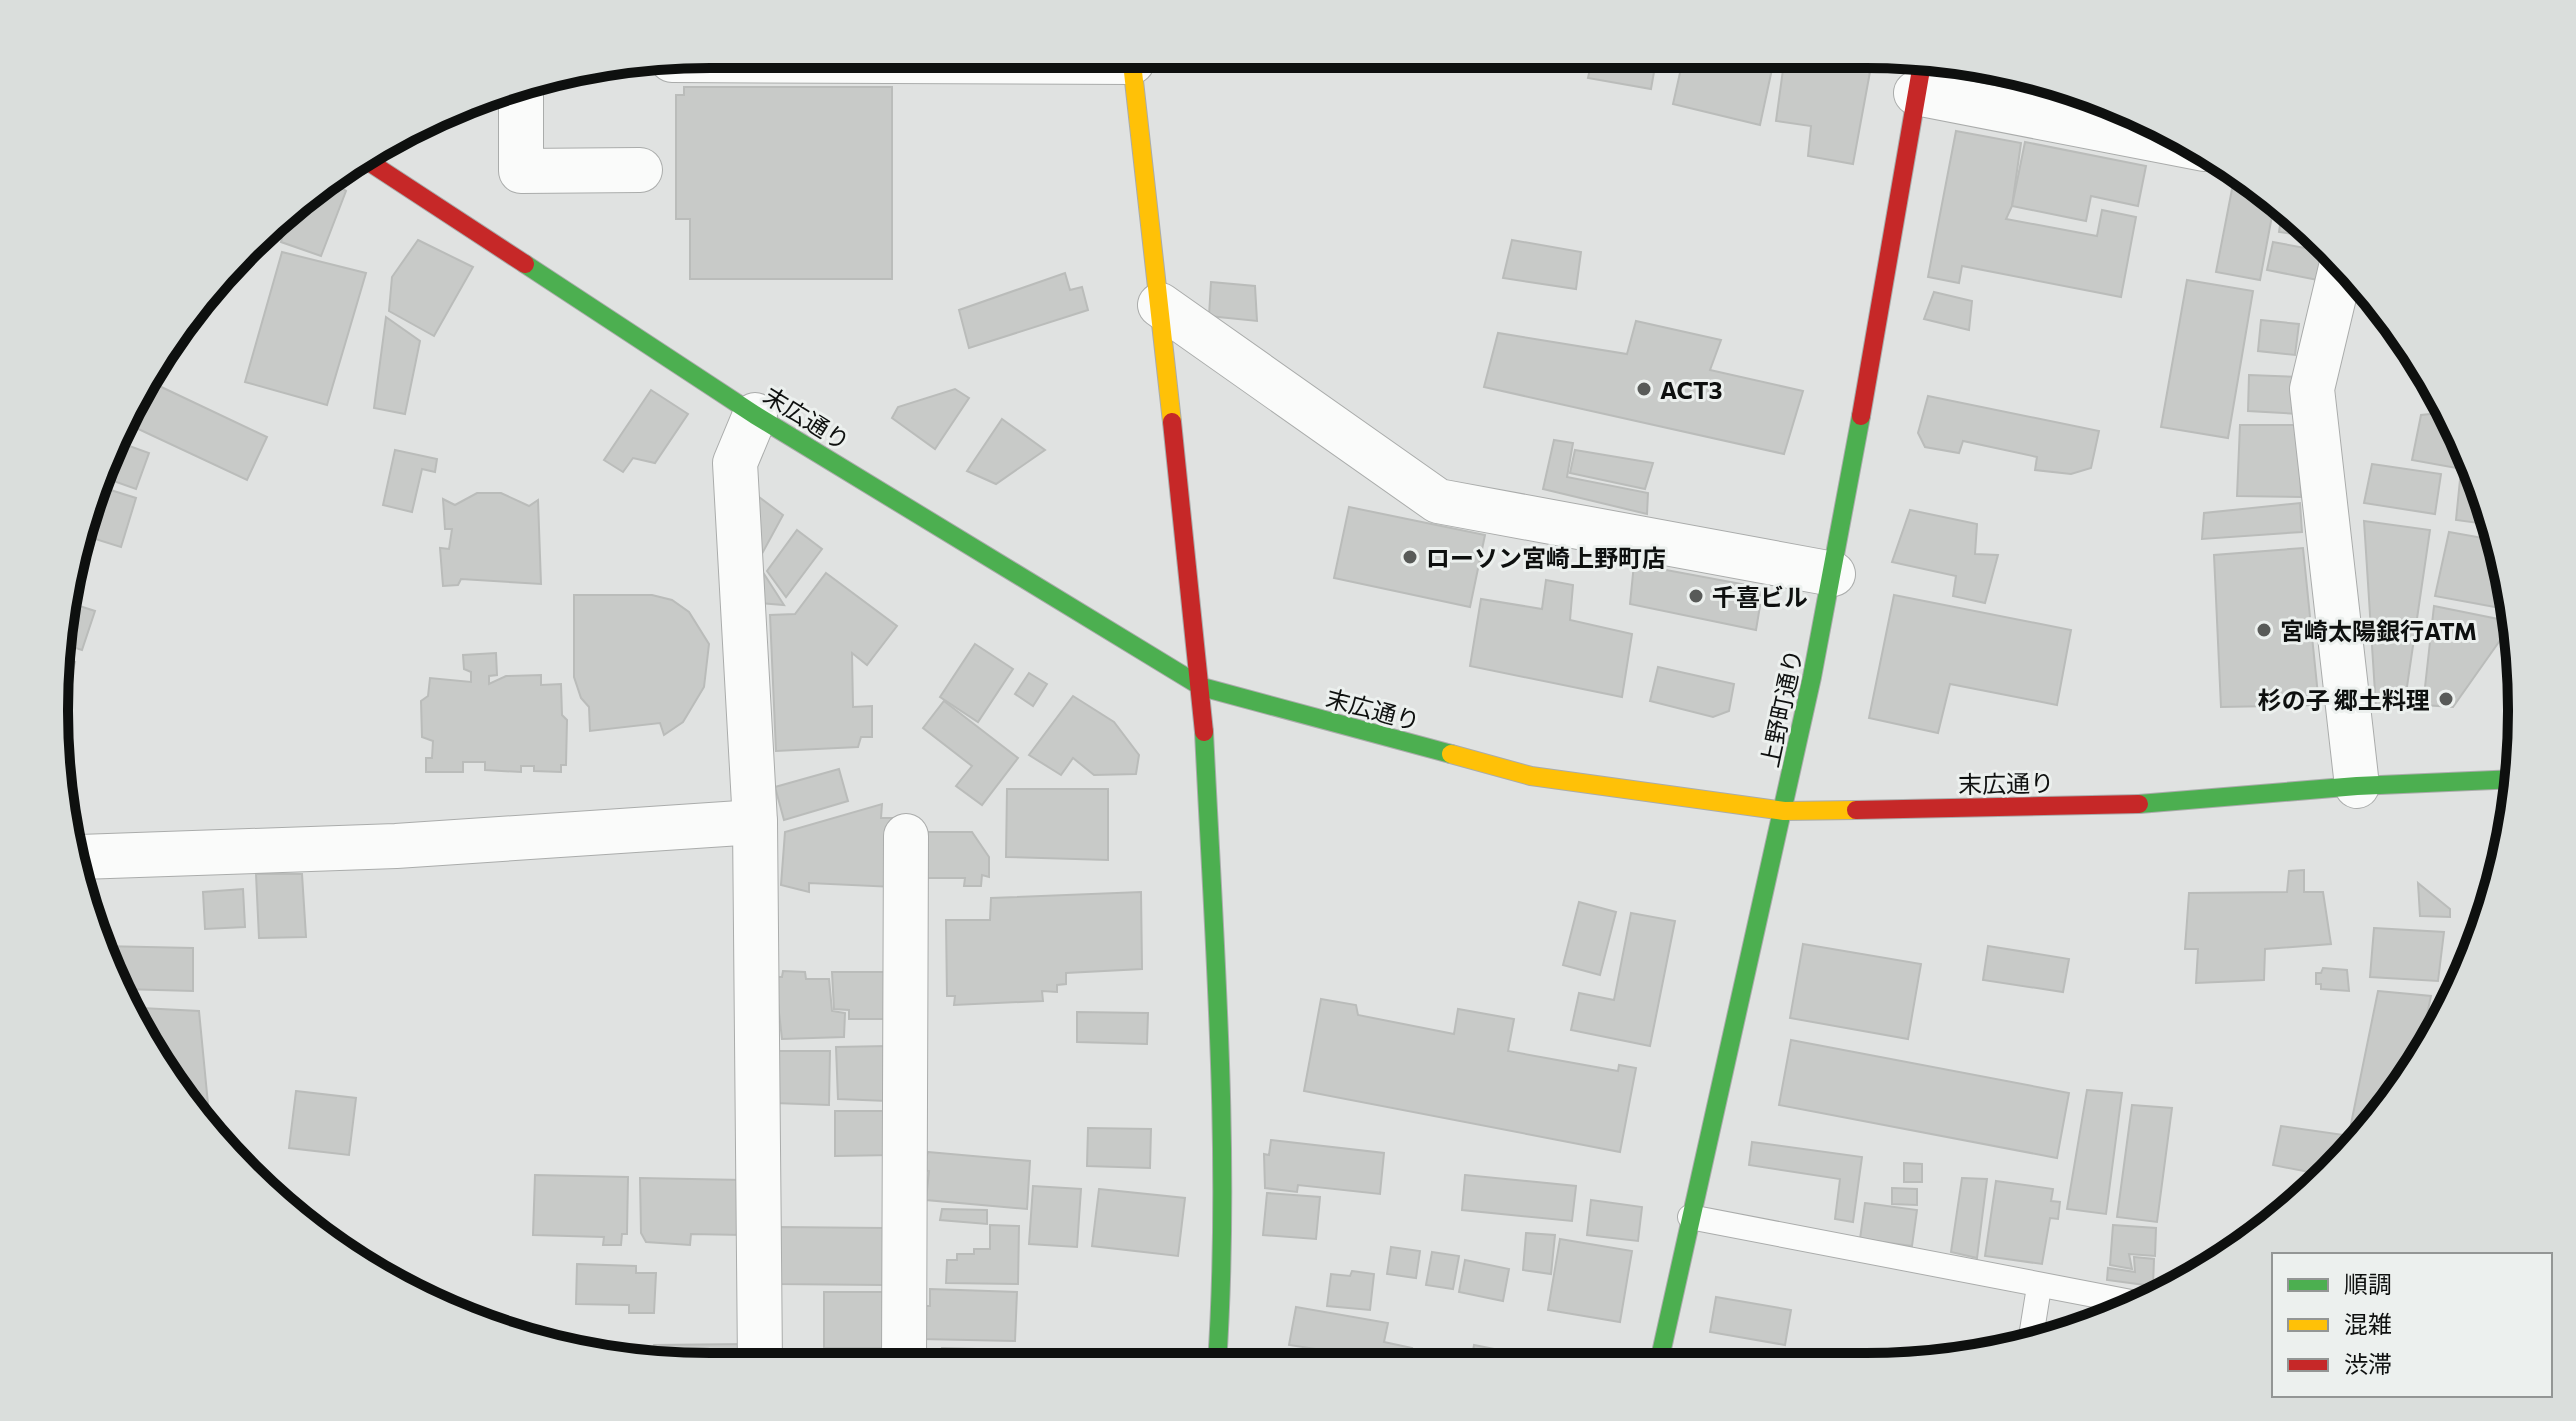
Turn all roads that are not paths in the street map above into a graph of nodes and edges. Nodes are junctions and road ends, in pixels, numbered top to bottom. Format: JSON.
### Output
{"nodes":[{"id":1,"x":1132,"y":68,"type":"edge"},
{"id":2,"x":1919,"y":76,"type":"edge"},
{"id":3,"x":521,"y":97,"type":"edge"},
{"id":4,"x":2154,"y":136,"type":"edge"},
{"id":5,"x":373,"y":164,"type":"edge"},
{"id":6,"x":640,"y":170,"type":"dead end"},
{"id":7,"x":2339,"y":276,"type":"edge"},
{"id":8,"x":1160,"y":305,"type":"junction"},
{"id":9,"x":755,"y":415,"type":"junction"},
{"id":10,"x":1833,"y":574,"type":"junction"},
{"id":11,"x":1202,"y":687,"type":"junction"},
{"id":12,"x":2504,"y":780,"type":"edge"},
{"id":13,"x":2357,"y":786,"type":"junction"},
{"id":14,"x":1784,"y":811,"type":"junction"},
{"id":15,"x":755,"y":822,"type":"junction"},
{"id":16,"x":906,"y":836,"type":"dead end"},
{"id":17,"x":85,"y":857,"type":"edge"},
{"id":18,"x":1690,"y":1217,"type":"junction"},
{"id":19,"x":2039,"y":1287,"type":"junction"},
{"id":20,"x":2120,"y":1300,"type":"edge"},
{"id":21,"x":2032,"y":1331,"type":"edge"},
{"id":22,"x":760,"y":1353,"type":"edge"},
{"id":23,"x":904,"y":1353,"type":"edge"},
{"id":24,"x":1218,"y":1353,"type":"edge"},
{"id":25,"x":1661,"y":1353,"type":"edge"}],
"edges":[{"from":1,"to":8,"type":"street"},
{"from":2,"to":4,"type":"street"},
{"from":2,"to":10,"type":"street","name":"上野町通り"},
{"from":3,"to":6,"type":"street"},
{"from":5,"to":9,"type":"street","name":"末広通り"},
{"from":7,"to":13,"type":"street"},
{"from":8,"to":10,"type":"street"},
{"from":8,"to":11,"type":"street"},
{"from":9,"to":11,"type":"street","name":"末広通り"},
{"from":9,"to":15,"type":"street"},
{"from":10,"to":14,"type":"street","name":"上野町通り"},
{"from":11,"to":14,"type":"street","name":"末広通り"},
{"from":11,"to":24,"type":"street"},
{"from":12,"to":13,"type":"street","name":"末広通り"},
{"from":13,"to":14,"type":"street","name":"末広通り"},
{"from":14,"to":18,"type":"street","name":"上野町通り"},
{"from":15,"to":17,"type":"street"},
{"from":15,"to":22,"type":"street"},
{"from":16,"to":23,"type":"street"},
{"from":18,"to":19,"type":"lane"},
{"from":18,"to":25,"type":"street","name":"上野町通り"},
{"from":19,"to":20,"type":"lane"},
{"from":19,"to":21,"type":"lane"}]}
